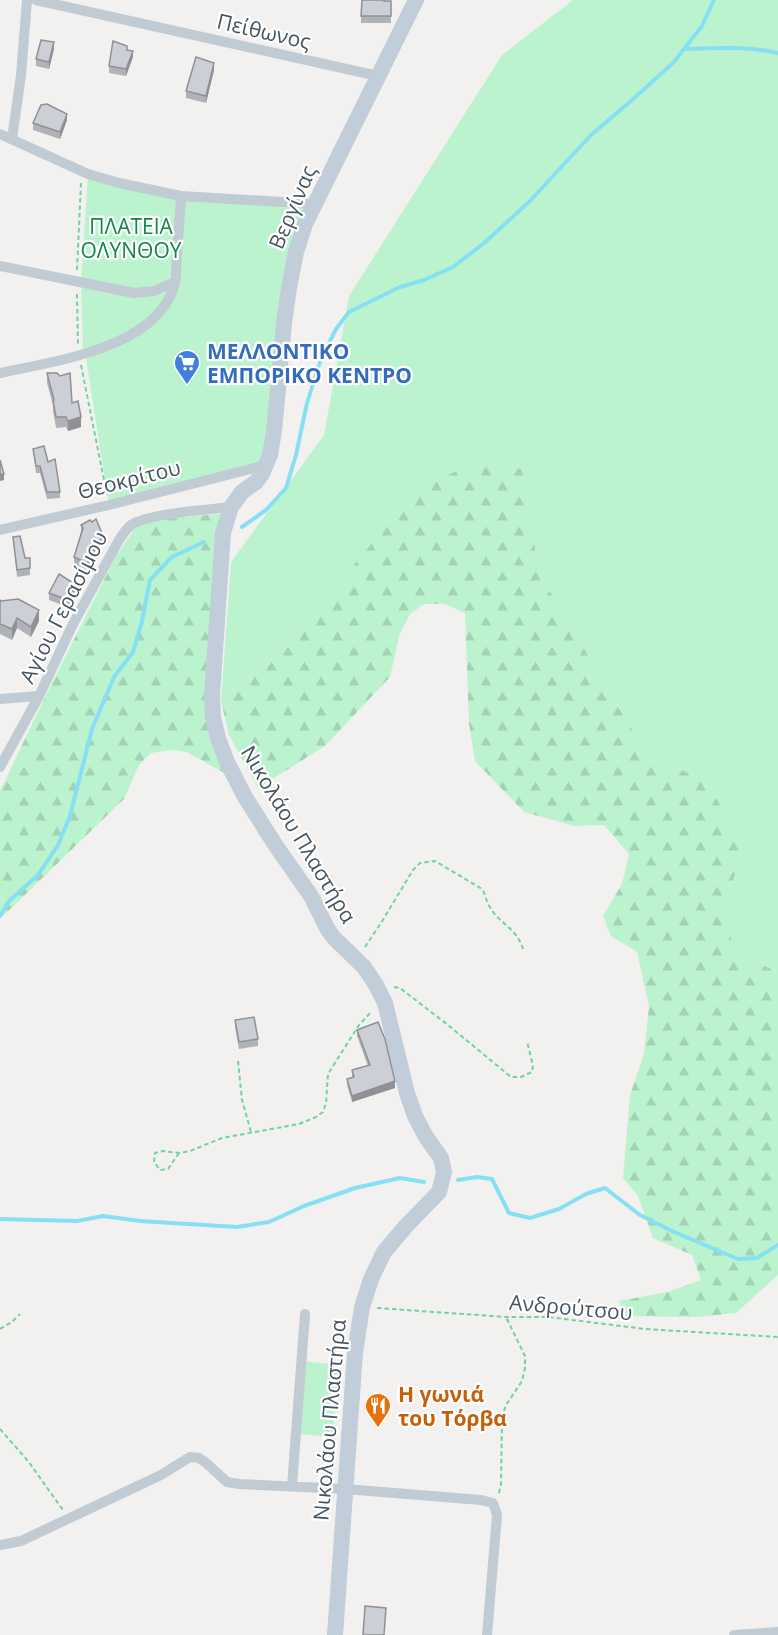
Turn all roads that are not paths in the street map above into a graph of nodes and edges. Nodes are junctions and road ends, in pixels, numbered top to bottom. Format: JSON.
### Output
{"nodes":[{"id":1,"x":27,"y":0,"type":"edge"},
{"id":2,"x":36,"y":0,"type":"edge"},
{"id":3,"x":416,"y":0,"type":"edge"},
{"id":4,"x":378,"y":76,"type":"junction"},
{"id":5,"x":0,"y":134,"type":"edge"},
{"id":6,"x":12,"y":139,"type":"junction"},
{"id":7,"x":181,"y":196,"type":"junction"},
{"id":8,"x":316,"y":204,"type":"junction"},
{"id":9,"x":0,"y":266,"type":"edge"},
{"id":10,"x":175,"y":282,"type":"junction"},
{"id":11,"x":0,"y":373,"type":"edge"},
{"id":12,"x":266,"y":465,"type":"junction"},
{"id":13,"x":231,"y":507,"type":"junction"},
{"id":14,"x":0,"y":530,"type":"edge"},
{"id":15,"x":39,"y":696,"type":"junction"},
{"id":16,"x":0,"y":699,"type":"edge"},
{"id":17,"x":0,"y":767,"type":"edge"},
{"id":18,"x":305,"y":1314,"type":"dead end"},
{"id":19,"x":292,"y":1486,"type":"junction"},
{"id":20,"x":345,"y":1490,"type":"junction"},
{"id":21,"x":0,"y":1545,"type":"edge"},
{"id":22,"x":778,"y":1632,"type":"edge"},
{"id":23,"x":335,"y":1635,"type":"edge"},
{"id":24,"x":487,"y":1635,"type":"edge"},
{"id":25,"x":734,"y":1635,"type":"edge"}],
"edges":[{"from":1,"to":6,"type":"street"},
{"from":2,"to":4,"type":"street","name":"Πείθωνος"},
{"from":3,"to":4,"type":"street","name":"Βεργίνας"},
{"from":4,"to":8,"type":"street","name":"Βεργίνας"},
{"from":5,"to":6,"type":"street"},
{"from":6,"to":7,"type":"street"},
{"from":7,"to":8,"type":"street"},
{"from":7,"to":10,"type":"street"},
{"from":8,"to":12,"type":"street","name":"Βεργίνας"},
{"from":9,"to":10,"type":"street"},
{"from":10,"to":11,"type":"street"},
{"from":12,"to":13,"type":"street","name":"Βεργίνας"},
{"from":12,"to":14,"type":"street","name":"Θεοκρίτου"},
{"from":13,"to":15,"type":"street","name":"Αγίου Γερασίμου"},
{"from":13,"to":20,"type":"street","name":"Νικολάου Πλαστήρα"},
{"from":15,"to":16,"type":"street"},
{"from":15,"to":17,"type":"street","name":"Αγίου Γερασίμου"},
{"from":18,"to":19,"type":"street"},
{"from":19,"to":20,"type":"street"},
{"from":19,"to":21,"type":"street"},
{"from":20,"to":23,"type":"street","name":"Νικολάου Πλαστήρα"},
{"from":20,"to":24,"type":"street"},
{"from":22,"to":25,"type":"street"}]}
